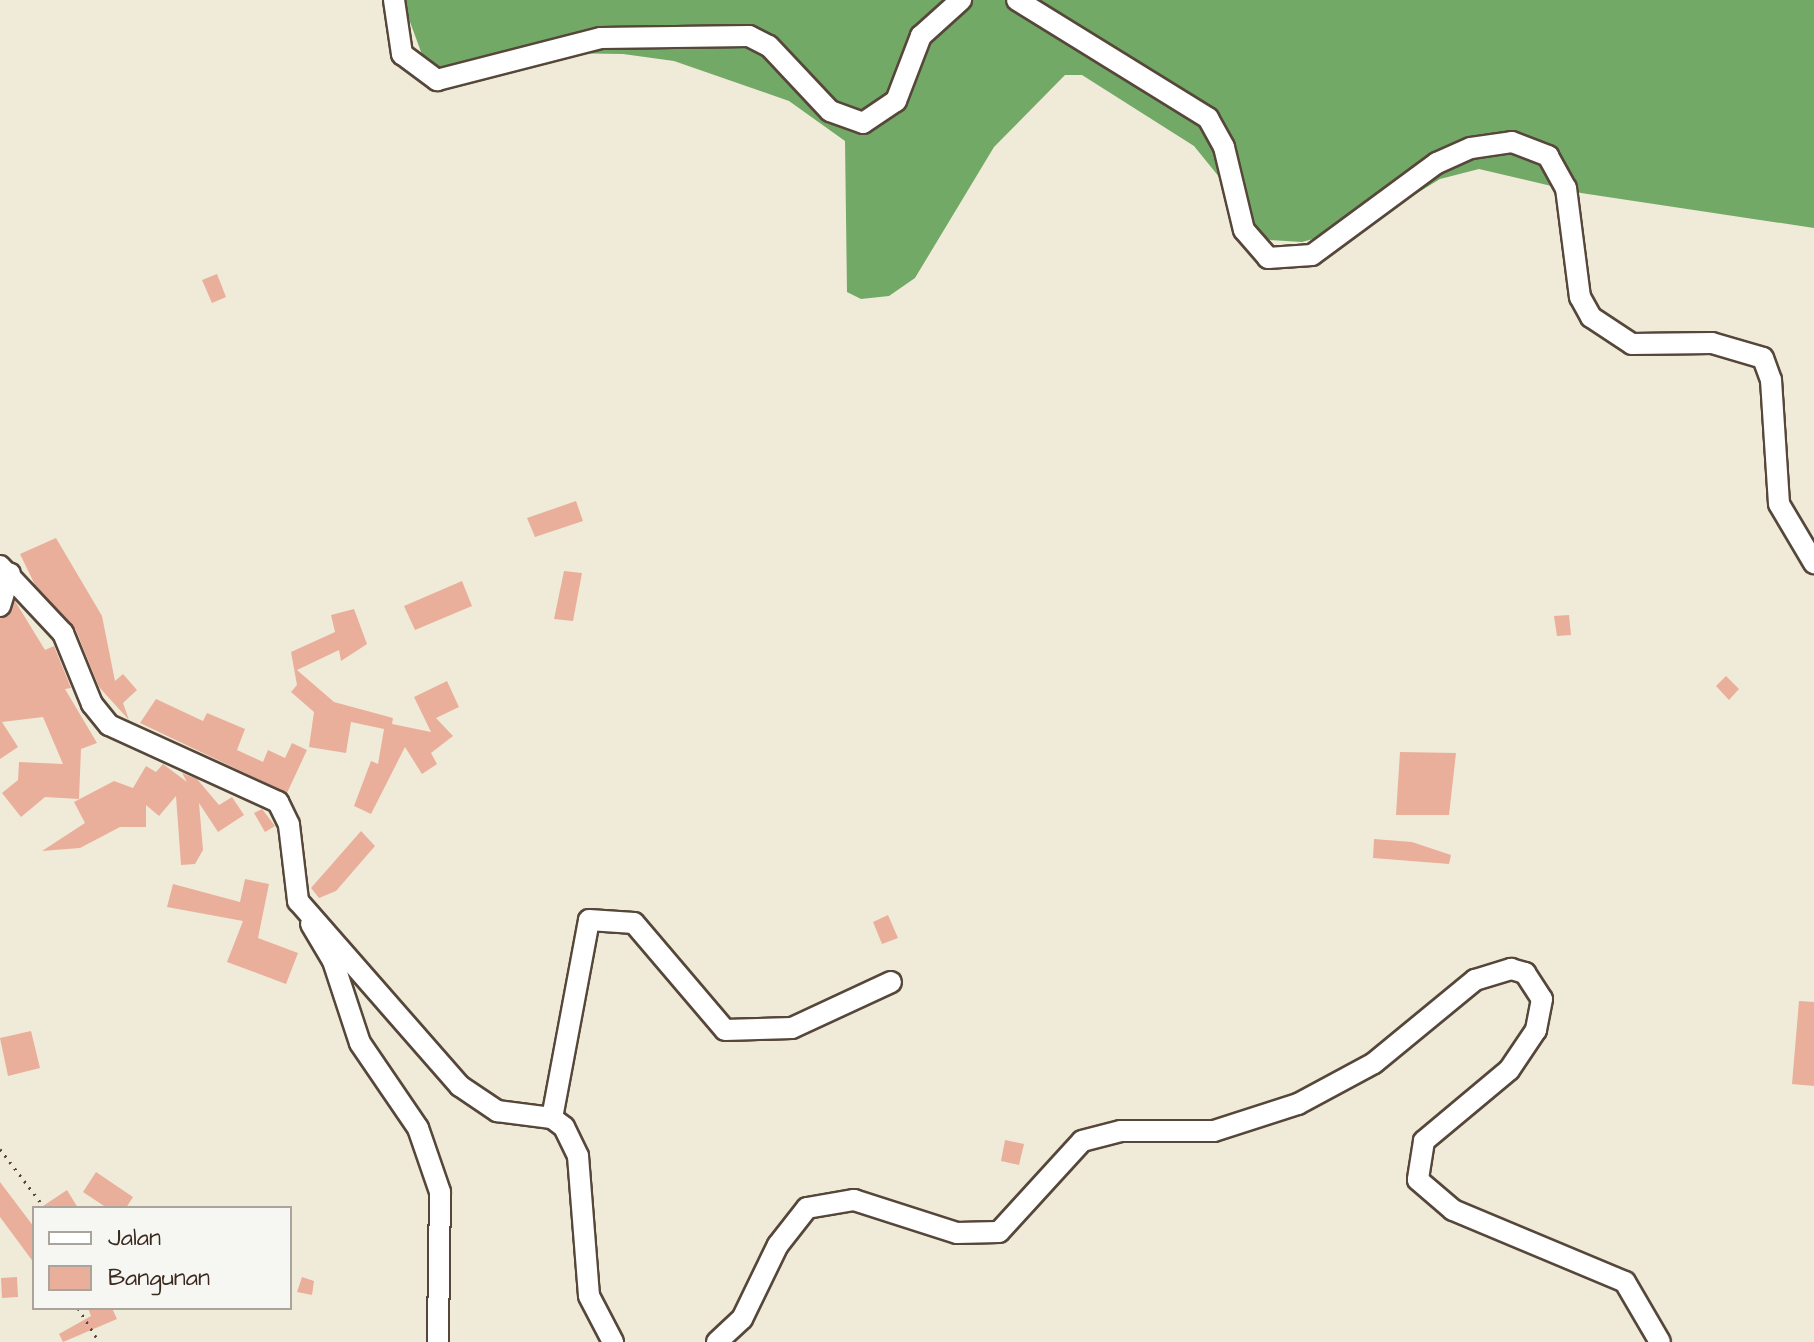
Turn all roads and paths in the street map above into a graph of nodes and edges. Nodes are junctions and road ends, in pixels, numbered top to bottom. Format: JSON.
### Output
{"nodes":[{"id":1,"x":394,"y":0,"type":"edge"},
{"id":2,"x":961,"y":0,"type":"edge"},
{"id":3,"x":1017,"y":0,"type":"edge"},
{"id":4,"x":1814,"y":563,"type":"edge"},
{"id":5,"x":5,"y":570,"type":"edge"},
{"id":6,"x":0,"y":606,"type":"edge"},
{"id":7,"x":307,"y":914,"type":"junction"},
{"id":8,"x":891,"y":982,"type":"dead end"},
{"id":9,"x":552,"y":1118,"type":"junction"},
{"id":10,"x":0,"y":1149,"type":"edge"},
{"id":11,"x":43,"y":1206,"type":"edge"},
{"id":12,"x":79,"y":1310,"type":"edge"},
{"id":13,"x":99,"y":1342,"type":"edge"},
{"id":14,"x":438,"y":1342,"type":"edge"},
{"id":15,"x":613,"y":1342,"type":"edge"},
{"id":16,"x":717,"y":1342,"type":"edge"},
{"id":17,"x":1660,"y":1342,"type":"edge"}],
"edges":[{"from":1,"to":2,"type":"street"},
{"from":3,"to":4,"type":"street"},
{"from":5,"to":6,"type":"street"},
{"from":5,"to":7,"type":"street"},
{"from":7,"to":9,"type":"street"},
{"from":7,"to":14,"type":"street"},
{"from":8,"to":9,"type":"street"},
{"from":9,"to":15,"type":"street"},
{"from":10,"to":11,"type":"path"},
{"from":12,"to":13,"type":"path"},
{"from":16,"to":17,"type":"street"}]}
